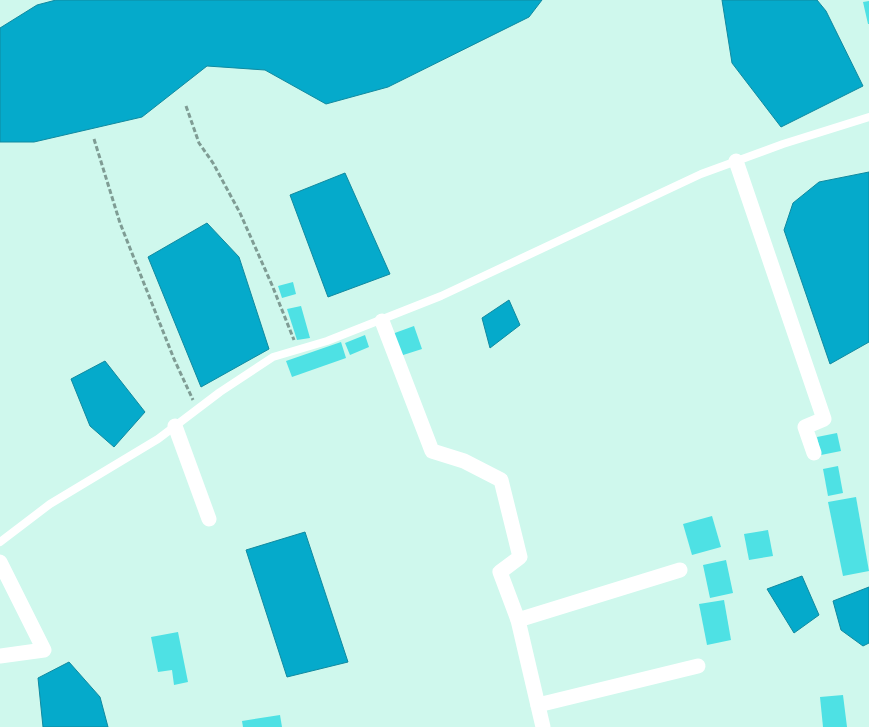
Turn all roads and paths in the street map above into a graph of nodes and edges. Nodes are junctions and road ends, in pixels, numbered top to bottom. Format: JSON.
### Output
{"nodes":[{"id":1,"x":186,"y":106,"type":"dead end"},
{"id":2,"x":869,"y":118,"type":"edge"},
{"id":3,"x":94,"y":139,"type":"dead end"},
{"id":4,"x":736,"y":161,"type":"junction"},
{"id":5,"x":382,"y":321,"type":"junction"},
{"id":6,"x":297,"y":350,"type":"junction"},
{"id":7,"x":197,"y":409,"type":"junction"},
{"id":8,"x":175,"y":426,"type":"junction"},
{"id":9,"x":814,"y":453,"type":"dead end"},
{"id":10,"x":209,"y":519,"type":"dead end"},
{"id":11,"x":0,"y":542,"type":"edge"},
{"id":12,"x":0,"y":562,"type":"edge"},
{"id":13,"x":680,"y":570,"type":"dead end"},
{"id":14,"x":518,"y":620,"type":"junction"},
{"id":15,"x":0,"y":656,"type":"edge"},
{"id":16,"x":698,"y":666,"type":"dead end"},
{"id":17,"x":538,"y":705,"type":"junction"},
{"id":18,"x":543,"y":727,"type":"edge"}],
"edges":[{"from":1,"to":6,"type":"path"},
{"from":2,"to":4,"type":"lane"},
{"from":3,"to":7,"type":"path"},
{"from":4,"to":5,"type":"lane"},
{"from":4,"to":9,"type":"street"},
{"from":5,"to":6,"type":"lane"},
{"from":5,"to":14,"type":"street"},
{"from":6,"to":7,"type":"lane"},
{"from":7,"to":8,"type":"lane"},
{"from":8,"to":10,"type":"street"},
{"from":8,"to":11,"type":"lane"},
{"from":12,"to":15,"type":"street"},
{"from":13,"to":14,"type":"street"},
{"from":14,"to":17,"type":"street"},
{"from":16,"to":17,"type":"street"},
{"from":17,"to":18,"type":"street"}]}
